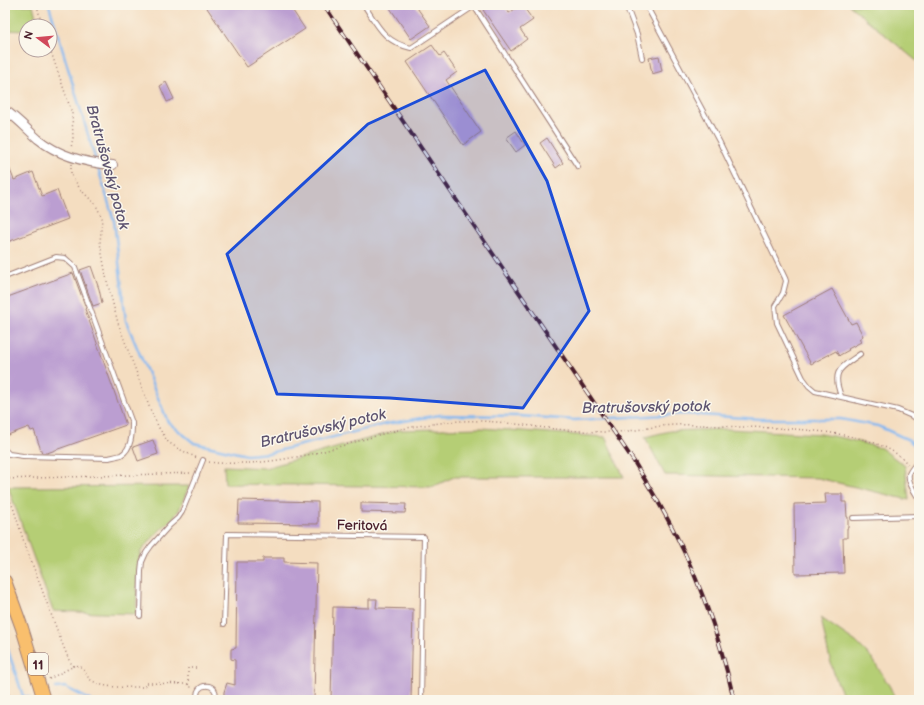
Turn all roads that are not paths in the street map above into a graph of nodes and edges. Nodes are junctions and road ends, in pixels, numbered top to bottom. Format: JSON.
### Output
{"nodes":[{"id":1,"x":364,"y":5,"type":"edge"},
{"id":2,"x":626,"y":5,"type":"edge"},
{"id":3,"x":646,"y":5,"type":"edge"},
{"id":4,"x":476,"y":6,"type":"edge"},
{"id":5,"x":642,"y":58,"type":"dead end"},
{"id":6,"x":5,"y":110,"type":"edge"},
{"id":7,"x":109,"y":165,"type":"dead end"},
{"id":8,"x":578,"y":167,"type":"dead end"},
{"id":9,"x":5,"y":277,"type":"edge"},
{"id":10,"x":860,"y":354,"type":"dead end"},
{"id":11,"x":841,"y":396,"type":"junction"},
{"id":12,"x":919,"y":421,"type":"edge"},
{"id":13,"x":5,"y":450,"type":"edge"},
{"id":14,"x":203,"y":460,"type":"road end"},
{"id":15,"x":919,"y":460,"type":"edge"},
{"id":16,"x":919,"y":498,"type":"edge"},
{"id":17,"x":919,"y":516,"type":"edge"},
{"id":18,"x":853,"y":518,"type":"dead end"},
{"id":19,"x":5,"y":581,"type":"edge"},
{"id":20,"x":140,"y":616,"type":"dead end"},
{"id":21,"x":224,"y":624,"type":"dead end"},
{"id":22,"x":22,"y":628,"type":"junction"},
{"id":23,"x":5,"y":690,"type":"edge"},
{"id":24,"x":8,"y":700,"type":"edge"},
{"id":25,"x":44,"y":700,"type":"edge"},
{"id":26,"x":54,"y":700,"type":"edge"},
{"id":27,"x":198,"y":700,"type":"edge"},
{"id":28,"x":215,"y":700,"type":"edge"},
{"id":29,"x":421,"y":700,"type":"edge"}],
"edges":[{"from":1,"to":4,"type":"lane"},
{"from":2,"to":5,"type":"lane"},
{"from":3,"to":11,"type":"lane"},
{"from":4,"to":8,"type":"lane"},
{"from":6,"to":7,"type":"street"},
{"from":9,"to":13,"type":"lane"},
{"from":10,"to":11,"type":"lane"},
{"from":11,"to":12,"type":"lane"},
{"from":14,"to":20,"type":"lane"},
{"from":15,"to":16,"type":"lane"},
{"from":17,"to":18,"type":"lane"},
{"from":19,"to":22,"type":"main road","number":"11"},
{"from":21,"to":29,"type":"lane","name":"Feritová"},
{"from":22,"to":25,"type":"main road","number":"11"},
{"from":22,"to":26,"type":"main road","number":"11"},
{"from":23,"to":24,"type":"lane"},
{"from":27,"to":28,"type":"lane"}]}
